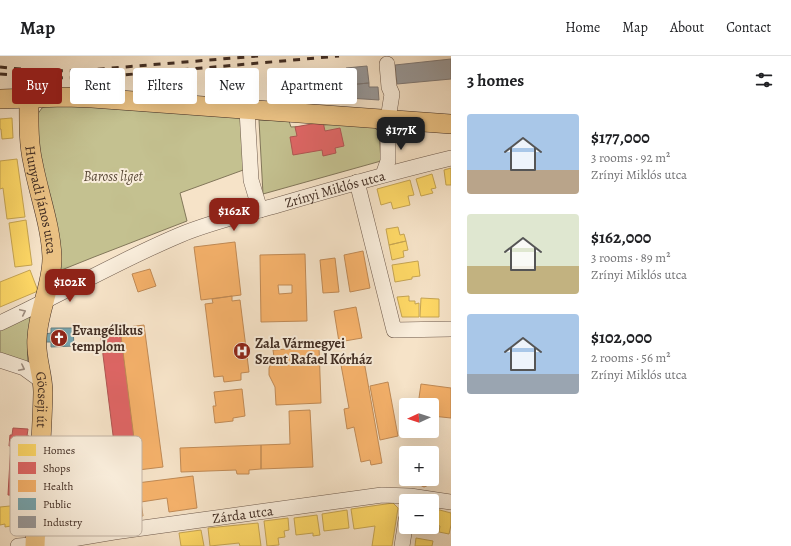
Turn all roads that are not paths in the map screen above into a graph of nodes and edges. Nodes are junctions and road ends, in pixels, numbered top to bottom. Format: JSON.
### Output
{"nodes":[{"id":1,"x":387,"y":64,"type":"dead end"},
{"id":2,"x":12,"y":98,"type":"edge"},
{"id":3,"x":62,"y":98,"type":"edge"},
{"id":4,"x":0,"y":99,"type":"edge"},
{"id":5,"x":29,"y":104,"type":"edge"},
{"id":6,"x":247,"y":110,"type":"junction"},
{"id":7,"x":388,"y":119,"type":"junction"},
{"id":8,"x":451,"y":124,"type":"edge"},
{"id":9,"x":451,"y":158,"type":"edge"},
{"id":10,"x":383,"y":175,"type":"junction"},
{"id":11,"x":357,"y":182,"type":"junction"},
{"id":12,"x":260,"y":210,"type":"junction"},
{"id":13,"x":45,"y":302,"type":"junction"},
{"id":14,"x":0,"y":323,"type":"edge"},
{"id":15,"x":451,"y":329,"type":"edge"},
{"id":16,"x":0,"y":360,"type":"edge"},
{"id":17,"x":42,"y":381,"type":"junction"},
{"id":18,"x":39,"y":436,"type":"edge"},
{"id":19,"x":399,"y":498,"type":"edge"},
{"id":20,"x":439,"y":501,"type":"edge"},
{"id":21,"x":451,"y":502,"type":"edge"},
{"id":22,"x":142,"y":534,"type":"edge"},
{"id":23,"x":404,"y":534,"type":"edge"},
{"id":24,"x":30,"y":536,"type":"edge"},
{"id":25,"x":132,"y":536,"type":"edge"},
{"id":26,"x":114,"y":539,"type":"edge"},
{"id":27,"x":29,"y":546,"type":"edge"},
{"id":28,"x":402,"y":546,"type":"edge"}],
"edges":[{"from":1,"to":7,"type":"street"},
{"from":2,"to":4,"type":"main road"},
{"from":3,"to":6,"type":"main road"},
{"from":5,"to":13,"type":"main road","name":"Hunyadi János utca"},
{"from":6,"to":7,"type":"main road"},
{"from":6,"to":12,"type":"street"},
{"from":7,"to":8,"type":"main road"},
{"from":7,"to":10,"type":"street"},
{"from":9,"to":10,"type":"street","name":"Zrínyi Miklós utca"},
{"from":10,"to":11,"type":"street","name":"Zrínyi Miklós utca"},
{"from":11,"to":12,"type":"street","name":"Zrínyi Miklós utca"},
{"from":11,"to":15,"type":"street"},
{"from":12,"to":13,"type":"street","name":"Zrínyi Miklós utca"},
{"from":14,"to":13,"type":"street","name":"Zrínyi Miklós utca","one_way":true},
{"from":13,"to":17,"type":"main road","name":"Göcseji út"},
{"from":16,"to":17,"type":"street","one_way":true},
{"from":17,"to":18,"type":"main road","name":"Göcseji út"},
{"from":19,"to":22,"type":"street","name":"Zárda utca"},
{"from":20,"to":21,"type":"street","name":"Zárda utca"},
{"from":23,"to":28,"type":"street"},
{"from":24,"to":27,"type":"main road","name":"Göcseji út"},
{"from":25,"to":26,"type":"street","name":"Zárda utca"},
{"from":26,"to":27,"type":"street","name":"Zárda utca"}]}
